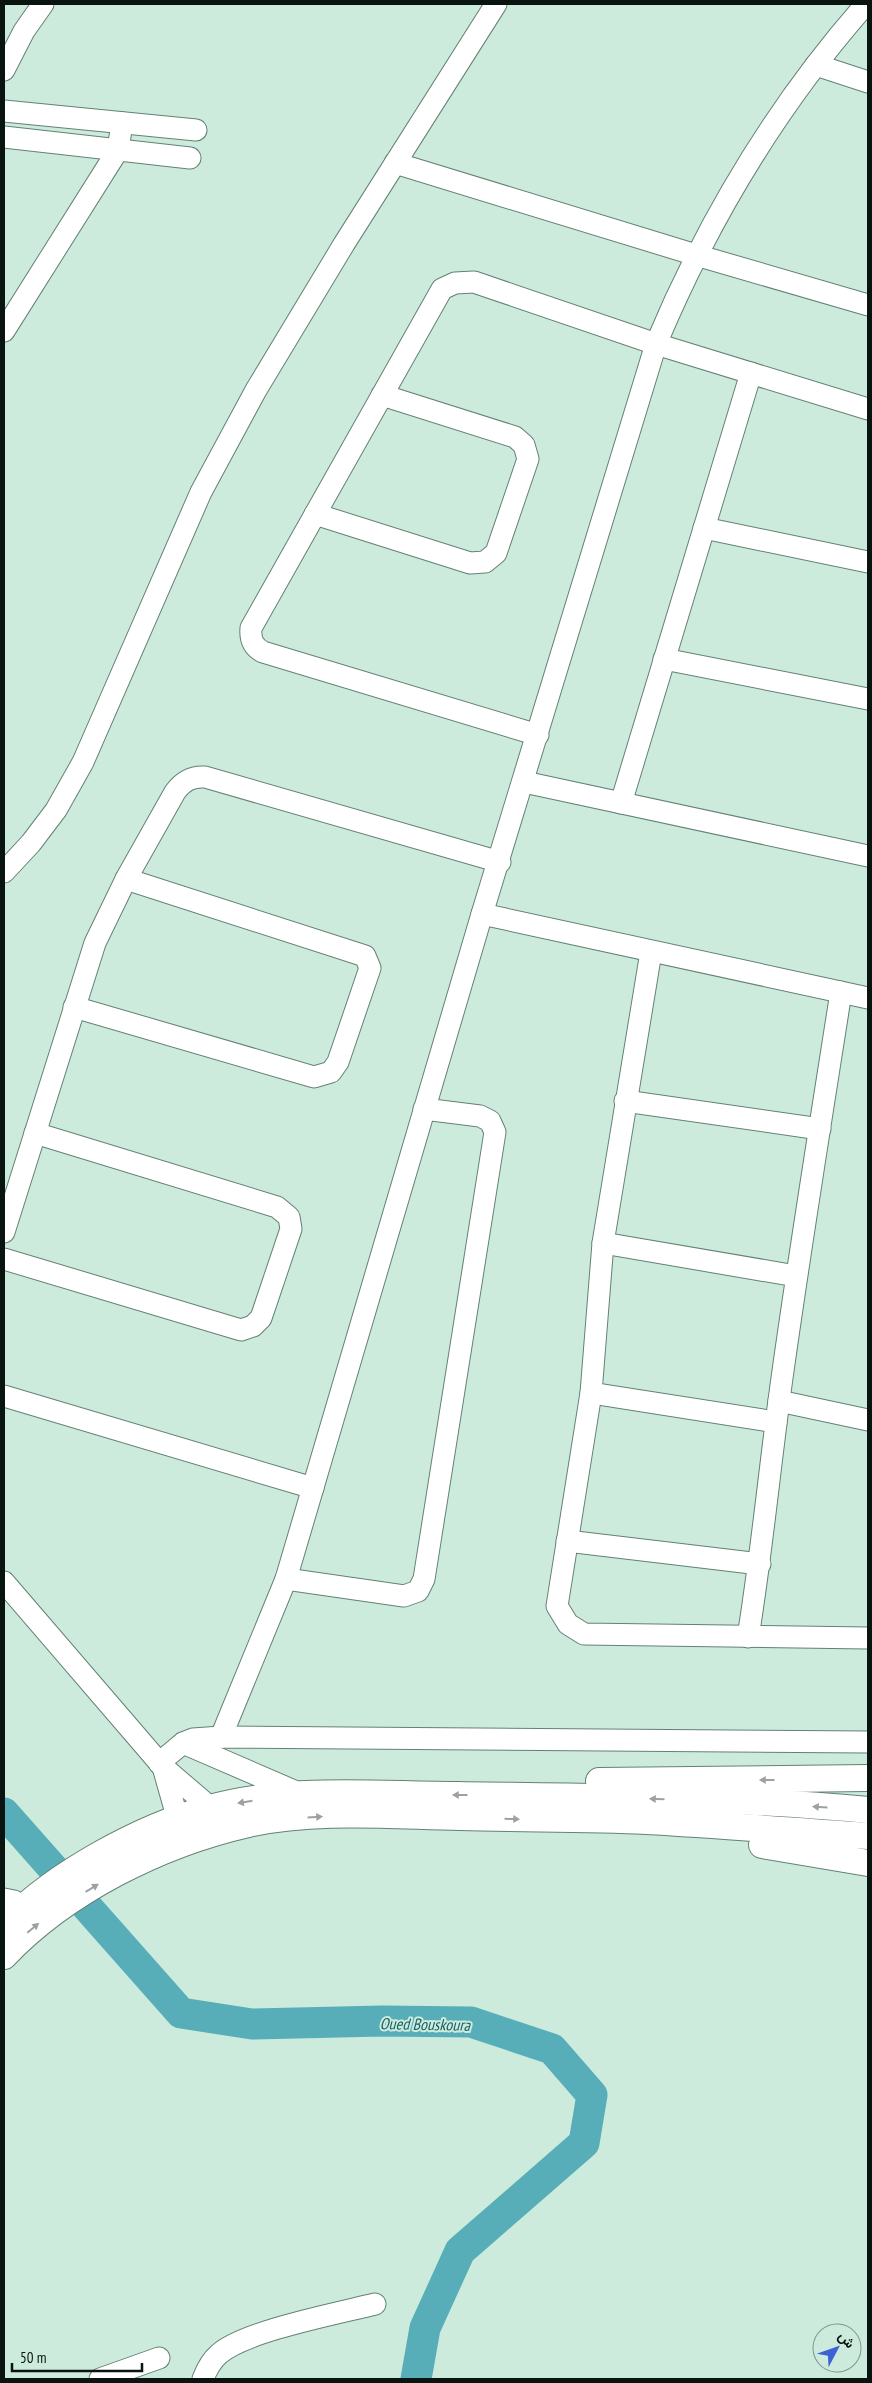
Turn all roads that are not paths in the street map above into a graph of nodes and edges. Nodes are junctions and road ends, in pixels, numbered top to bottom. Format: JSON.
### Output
{"nodes":[{"id":1,"x":43,"y":4,"type":"edge"},
{"id":2,"x":496,"y":4,"type":"edge"},
{"id":3,"x":866,"y":4,"type":"edge"},
{"id":4,"x":816,"y":65,"type":"junction"},
{"id":5,"x":4,"y":70,"type":"edge"},
{"id":6,"x":868,"y":82,"type":"edge"},
{"id":7,"x":4,"y":111,"type":"edge"},
{"id":8,"x":122,"y":123,"type":"junction"},
{"id":9,"x":196,"y":130,"type":"dead end"},
{"id":10,"x":4,"y":138,"type":"edge"},
{"id":11,"x":118,"y":150,"type":"junction"},
{"id":12,"x":190,"y":158,"type":"dead end"},
{"id":13,"x":395,"y":163,"type":"junction"},
{"id":14,"x":696,"y":255,"type":"junction"},
{"id":15,"x":868,"y":305,"type":"edge"},
{"id":16,"x":4,"y":331,"type":"edge"},
{"id":17,"x":656,"y":344,"type":"junction"},
{"id":18,"x":751,"y":373,"type":"junction"},
{"id":19,"x":382,"y":395,"type":"junction"},
{"id":20,"x":868,"y":409,"type":"edge"},
{"id":21,"x":315,"y":514,"type":"junction"},
{"id":22,"x":704,"y":528,"type":"junction"},
{"id":23,"x":868,"y":562,"type":"edge"},
{"id":24,"x":664,"y":659,"type":"junction"},
{"id":25,"x":868,"y":699,"type":"edge"},
{"id":26,"x":538,"y":735,"type":"junction"},
{"id":27,"x":524,"y":782,"type":"junction"},
{"id":28,"x":621,"y":803,"type":"junction"},
{"id":29,"x":868,"y":856,"type":"edge"},
{"id":30,"x":500,"y":862,"type":"junction"},
{"id":31,"x":4,"y":872,"type":"edge"},
{"id":32,"x":126,"y":878,"type":"junction"},
{"id":33,"x":482,"y":914,"type":"junction"},
{"id":34,"x":651,"y":952,"type":"junction"},
{"id":35,"x":841,"y":992,"type":"junction"},
{"id":36,"x":868,"y":998,"type":"edge"},
{"id":37,"x":74,"y":1006,"type":"junction"},
{"id":38,"x":625,"y":1101,"type":"junction"},
{"id":39,"x":424,"y":1108,"type":"junction"},
{"id":40,"x":820,"y":1129,"type":"junction"},
{"id":41,"x":35,"y":1133,"type":"junction"},
{"id":42,"x":4,"y":1232,"type":"edge"},
{"id":43,"x":603,"y":1243,"type":"junction"},
{"id":44,"x":4,"y":1259,"type":"edge"},
{"id":45,"x":796,"y":1276,"type":"junction"},
{"id":46,"x":591,"y":1393,"type":"junction"},
{"id":47,"x":4,"y":1396,"type":"edge"},
{"id":48,"x":779,"y":1401,"type":"junction"},
{"id":49,"x":868,"y":1420,"type":"edge"},
{"id":50,"x":776,"y":1422,"type":"junction"},
{"id":51,"x":313,"y":1488,"type":"junction"},
{"id":52,"x":567,"y":1541,"type":"junction"},
{"id":53,"x":760,"y":1564,"type":"junction"},
{"id":54,"x":286,"y":1579,"type":"junction"},
{"id":55,"x":4,"y":1582,"type":"edge"},
{"id":56,"x":748,"y":1637,"type":"junction"},
{"id":57,"x":868,"y":1638,"type":"edge"},
{"id":58,"x":221,"y":1737,"type":"junction"},
{"id":59,"x":868,"y":1742,"type":"edge"},
{"id":60,"x":183,"y":1743,"type":"junction"},
{"id":61,"x":161,"y":1765,"type":"junction"},
{"id":62,"x":868,"y":1778,"type":"edge"},
{"id":63,"x":304,"y":1795,"type":"junction"},
{"id":64,"x":490,"y":1796,"type":"junction"},
{"id":65,"x":211,"y":1808,"type":"junction"},
{"id":66,"x":868,"y":1810,"type":"edge"},
{"id":67,"x":177,"y":1818,"type":"junction"},
{"id":68,"x":552,"y":1820,"type":"junction"},
{"id":69,"x":220,"y":1832,"type":"junction"},
{"id":70,"x":868,"y":1836,"type":"edge"},
{"id":71,"x":186,"y":1843,"type":"junction"},
{"id":72,"x":868,"y":1863,"type":"edge"},
{"id":73,"x":109,"y":1864,"type":"junction"},
{"id":74,"x":58,"y":1894,"type":"junction"},
{"id":75,"x":13,"y":1903,"type":"edge"},
{"id":76,"x":4,"y":1926,"type":"edge"},
{"id":77,"x":4,"y":1956,"type":"edge"},
{"id":78,"x":375,"y":2304,"type":"dead end"},
{"id":79,"x":159,"y":2358,"type":"dead end"},
{"id":80,"x":106,"y":2378,"type":"edge"},
{"id":81,"x":203,"y":2379,"type":"edge"}],
"edges":[{"from":1,"to":5,"type":"street"},
{"from":2,"to":13,"type":"street"},
{"from":3,"to":4,"type":"street"},
{"from":4,"to":6,"type":"street"},
{"from":4,"to":14,"type":"street"},
{"from":7,"to":8,"type":"street"},
{"from":8,"to":9,"type":"street"},
{"from":8,"to":11,"type":"street"},
{"from":10,"to":11,"type":"street"},
{"from":11,"to":12,"type":"street"},
{"from":11,"to":16,"type":"street"},
{"from":13,"to":14,"type":"street"},
{"from":13,"to":31,"type":"street"},
{"from":14,"to":15,"type":"street"},
{"from":14,"to":17,"type":"street"},
{"from":17,"to":18,"type":"street"},
{"from":17,"to":19,"type":"street"},
{"from":17,"to":26,"type":"street"},
{"from":18,"to":20,"type":"street"},
{"from":18,"to":22,"type":"street"},
{"from":19,"to":21,"type":"street"},
{"from":19,"to":21,"type":"street"},
{"from":21,"to":26,"type":"street"},
{"from":22,"to":23,"type":"street"},
{"from":22,"to":24,"type":"street"},
{"from":24,"to":25,"type":"street"},
{"from":24,"to":28,"type":"street"},
{"from":26,"to":27,"type":"street"},
{"from":27,"to":28,"type":"street"},
{"from":27,"to":30,"type":"street"},
{"from":28,"to":29,"type":"street"},
{"from":30,"to":32,"type":"street"},
{"from":30,"to":33,"type":"street"},
{"from":32,"to":37,"type":"street"},
{"from":32,"to":37,"type":"street"},
{"from":33,"to":34,"type":"street"},
{"from":33,"to":39,"type":"street"},
{"from":34,"to":35,"type":"street"},
{"from":34,"to":38,"type":"street"},
{"from":35,"to":36,"type":"street"},
{"from":35,"to":40,"type":"street"},
{"from":37,"to":41,"type":"street"},
{"from":38,"to":40,"type":"street"},
{"from":38,"to":43,"type":"street"},
{"from":39,"to":51,"type":"street"},
{"from":39,"to":54,"type":"street"},
{"from":40,"to":45,"type":"street"},
{"from":41,"to":42,"type":"street"},
{"from":41,"to":44,"type":"street"},
{"from":43,"to":45,"type":"street"},
{"from":43,"to":46,"type":"street"},
{"from":45,"to":48,"type":"street"},
{"from":46,"to":50,"type":"street"},
{"from":46,"to":52,"type":"street"},
{"from":47,"to":51,"type":"street"},
{"from":48,"to":49,"type":"street"},
{"from":48,"to":50,"type":"street"},
{"from":50,"to":53,"type":"street"},
{"from":51,"to":54,"type":"street"},
{"from":52,"to":53,"type":"street"},
{"from":52,"to":56,"type":"street"},
{"from":53,"to":56,"type":"street"},
{"from":54,"to":58,"type":"street"},
{"from":55,"to":61,"type":"street"},
{"from":56,"to":57,"type":"street"},
{"from":58,"to":59,"type":"street"},
{"from":58,"to":60,"type":"street"},
{"from":60,"to":61,"type":"street"},
{"from":60,"to":63,"type":"street"},
{"from":61,"to":65,"type":"street"},
{"from":61,"to":67,"type":"street"},
{"from":62,"to":64,"type":"main road","one_way":true},
{"from":64,"to":63,"type":"main road","one_way":true},
{"from":63,"to":65,"type":"main road","one_way":true},
{"from":66,"to":64,"type":"main road","one_way":true},
{"from":65,"to":67,"type":"main road"},
{"from":65,"to":69,"type":"street"},
{"from":67,"to":71,"type":"street"},
{"from":67,"to":73,"type":"main road"},
{"from":69,"to":68,"type":"main road","one_way":true},
{"from":68,"to":70,"type":"main road"},
{"from":68,"to":72,"type":"main road"},
{"from":69,"to":71,"type":"main road"},
{"from":71,"to":73,"type":"main road"},
{"from":73,"to":74,"type":"main road"},
{"from":74,"to":75,"type":"main road"},
{"from":77,"to":74,"type":"main road","one_way":true},
{"from":75,"to":76,"type":"main road"},
{"from":78,"to":81,"type":"street"},
{"from":79,"to":80,"type":"street"}]}
